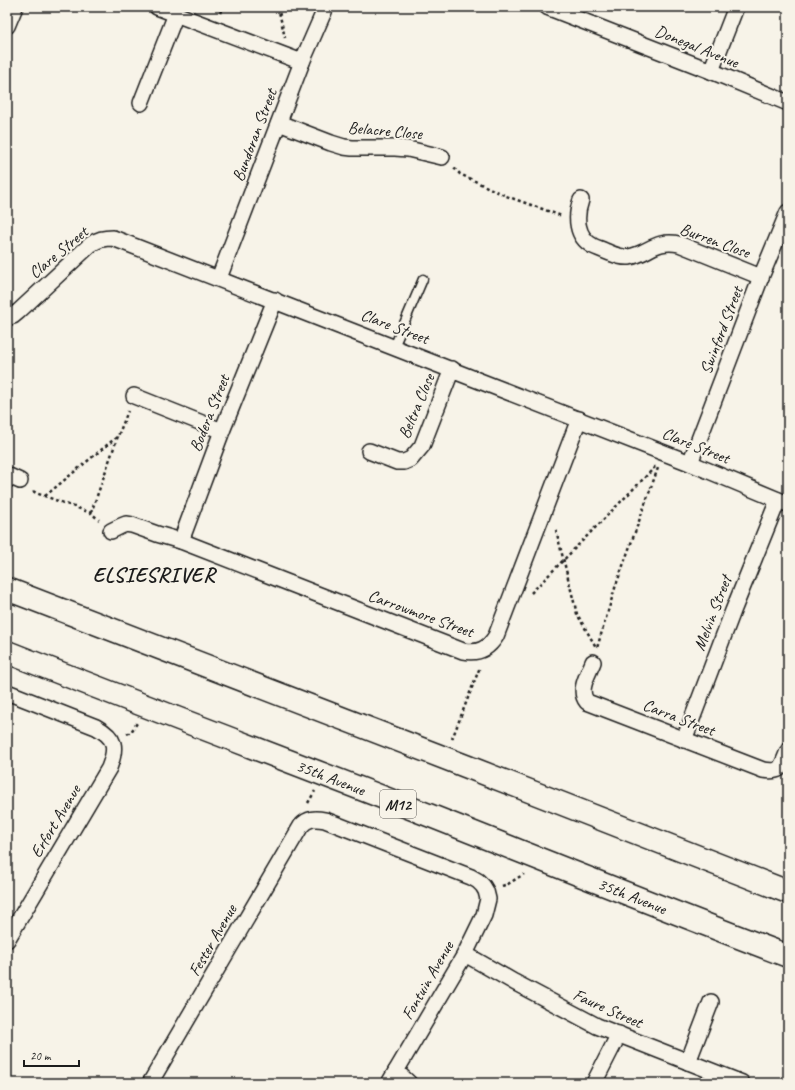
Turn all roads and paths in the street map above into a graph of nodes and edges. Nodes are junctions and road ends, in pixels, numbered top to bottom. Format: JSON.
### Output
{"nodes":[{"id":1,"x":15,"y":7,"type":"edge"},
{"id":2,"x":157,"y":7,"type":"edge"},
{"id":3,"x":278,"y":7,"type":"edge"},
{"id":4,"x":326,"y":7,"type":"edge"},
{"id":5,"x":547,"y":7,"type":"edge"},
{"id":6,"x":736,"y":7,"type":"edge"},
{"id":7,"x":176,"y":14,"type":"junction"},
{"id":8,"x":7,"y":26,"type":"edge"},
{"id":9,"x":286,"y":44,"type":"dead end"},
{"id":10,"x":302,"y":62,"type":"junction"},
{"id":11,"x":711,"y":71,"type":"junction"},
{"id":12,"x":141,"y":103,"type":"dead end"},
{"id":13,"x":788,"y":103,"type":"edge"},
{"id":14,"x":279,"y":123,"type":"junction"},
{"id":15,"x":442,"y":157,"type":"joint"},
{"id":16,"x":581,"y":200,"type":"dead end"},
{"id":17,"x":788,"y":212,"type":"edge"},
{"id":18,"x":577,"y":221,"type":"junction"},
{"id":19,"x":762,"y":277,"type":"junction"},
{"id":20,"x":219,"y":278,"type":"junction"},
{"id":21,"x":423,"y":279,"type":"dead end"},
{"id":22,"x":275,"y":300,"type":"junction"},
{"id":23,"x":7,"y":318,"type":"edge"},
{"id":24,"x":394,"y":347,"type":"junction"},
{"id":25,"x":452,"y":369,"type":"junction"},
{"id":26,"x":134,"y":396,"type":"joint"},
{"id":27,"x":579,"y":419,"type":"junction"},
{"id":28,"x":222,"y":431,"type":"junction"},
{"id":29,"x":118,"y":436,"type":"junction"},
{"id":30,"x":369,"y":451,"type":"dead end"},
{"id":31,"x":690,"y":463,"type":"junction"},
{"id":32,"x":13,"y":478,"type":"edge"},
{"id":33,"x":45,"y":496,"type":"junction"},
{"id":34,"x":783,"y":502,"type":"edge"},
{"id":35,"x":91,"y":513,"type":"junction"},
{"id":36,"x":555,"y":528,"type":"dead end"},
{"id":37,"x":111,"y":531,"type":"joint"},
{"id":38,"x":181,"y":540,"type":"junction"},
{"id":39,"x":563,"y":561,"type":"junction"},
{"id":40,"x":7,"y":589,"type":"edge"},
{"id":41,"x":526,"y":598,"type":"dead end"},
{"id":42,"x":7,"y":652,"type":"edge"},
{"id":43,"x":593,"y":662,"type":"dead end"},
{"id":44,"x":481,"y":664,"type":"dead end"},
{"id":45,"x":7,"y":692,"type":"edge"},
{"id":46,"x":684,"y":740,"type":"junction"},
{"id":47,"x":451,"y":742,"type":"dead end"},
{"id":48,"x":788,"y":751,"type":"edge"},
{"id":49,"x":525,"y":873,"type":"dead end"},
{"id":50,"x":486,"y":891,"type":"junction"},
{"id":51,"x":788,"y":892,"type":"edge"},
{"id":52,"x":7,"y":940,"type":"edge"},
{"id":53,"x":465,"y":954,"type":"junction"},
{"id":54,"x":788,"y":956,"type":"edge"},
{"id":55,"x":712,"y":1002,"type":"dead end"},
{"id":56,"x":619,"y":1034,"type":"junction"},
{"id":57,"x":688,"y":1062,"type":"junction"},
{"id":58,"x":392,"y":1077,"type":"edge"},
{"id":59,"x":150,"y":1083,"type":"edge"},
{"id":60,"x":409,"y":1083,"type":"edge"},
{"id":61,"x":594,"y":1083,"type":"edge"},
{"id":62,"x":742,"y":1083,"type":"edge"}],
"edges":[{"from":1,"to":8,"type":"street"},
{"from":2,"to":7,"type":"street"},
{"from":3,"to":9,"type":"path"},
{"from":4,"to":10,"type":"street","name":"Bundoran Street"},
{"from":5,"to":11,"type":"street","name":"Donegal Avenue"},
{"from":6,"to":11,"type":"street"},
{"from":7,"to":10,"type":"street"},
{"from":7,"to":12,"type":"street"},
{"from":10,"to":14,"type":"street","name":"Bundoran Street"},
{"from":11,"to":13,"type":"street","name":"Donegal Avenue"},
{"from":14,"to":15,"type":"street","name":"Belacre Close"},
{"from":14,"to":20,"type":"street","name":"Bundoran Street"},
{"from":15,"to":18,"type":"path"},
{"from":16,"to":18,"type":"street"},
{"from":17,"to":19,"type":"street","name":"Swinford Street"},
{"from":18,"to":19,"type":"street","name":"Burren Close"},
{"from":19,"to":31,"type":"street","name":"Swinford Street"},
{"from":20,"to":22,"type":"street","name":"Clare Street"},
{"from":20,"to":23,"type":"street","name":"Clare Street"},
{"from":21,"to":24,"type":"lane"},
{"from":22,"to":24,"type":"street","name":"Clare Street"},
{"from":22,"to":28,"type":"street","name":"Bodera Street"},
{"from":24,"to":25,"type":"street","name":"Clare Street"},
{"from":25,"to":27,"type":"street","name":"Clare Street"},
{"from":25,"to":30,"type":"street","name":"Beltra Close"},
{"from":26,"to":28,"type":"street"},
{"from":26,"to":29,"type":"path"},
{"from":27,"to":31,"type":"street","name":"Clare Street"},
{"from":27,"to":38,"type":"street","name":"Carrowmore Street"},
{"from":28,"to":38,"type":"street","name":"Bodera Street"},
{"from":29,"to":33,"type":"path"},
{"from":29,"to":35,"type":"path"},
{"from":31,"to":34,"type":"street","name":"Clare Street"},
{"from":32,"to":33,"type":"path"},
{"from":33,"to":35,"type":"path"},
{"from":34,"to":46,"type":"street","name":"Melvin Street"},
{"from":35,"to":37,"type":"path"},
{"from":36,"to":39,"type":"path"},
{"from":37,"to":38,"type":"street","name":"Carrowmore Street"},
{"from":39,"to":39,"type":"path"},
{"from":39,"to":41,"type":"path"},
{"from":40,"to":51,"type":"main road"},
{"from":42,"to":54,"type":"main road","name":"35th Avenue","number":"M12"},
{"from":43,"to":46,"type":"street","name":"Carra Street"},
{"from":44,"to":47,"type":"path"},
{"from":45,"to":52,"type":"street","name":"Erfort Avenue"},
{"from":46,"to":48,"type":"street","name":"Carra Street"},
{"from":49,"to":50,"type":"path"},
{"from":50,"to":53,"type":"street","name":"Fontuin Avenue"},
{"from":50,"to":59,"type":"street","name":"Fester Avenue"},
{"from":53,"to":56,"type":"street","name":"Faure Street"},
{"from":53,"to":58,"type":"street","name":"Fontuin Avenue"},
{"from":55,"to":57,"type":"street"},
{"from":56,"to":57,"type":"street","name":"Faure Street"},
{"from":56,"to":61,"type":"street"},
{"from":57,"to":62,"type":"street","name":"Faure Street"},
{"from":58,"to":60,"type":"street"}]}
